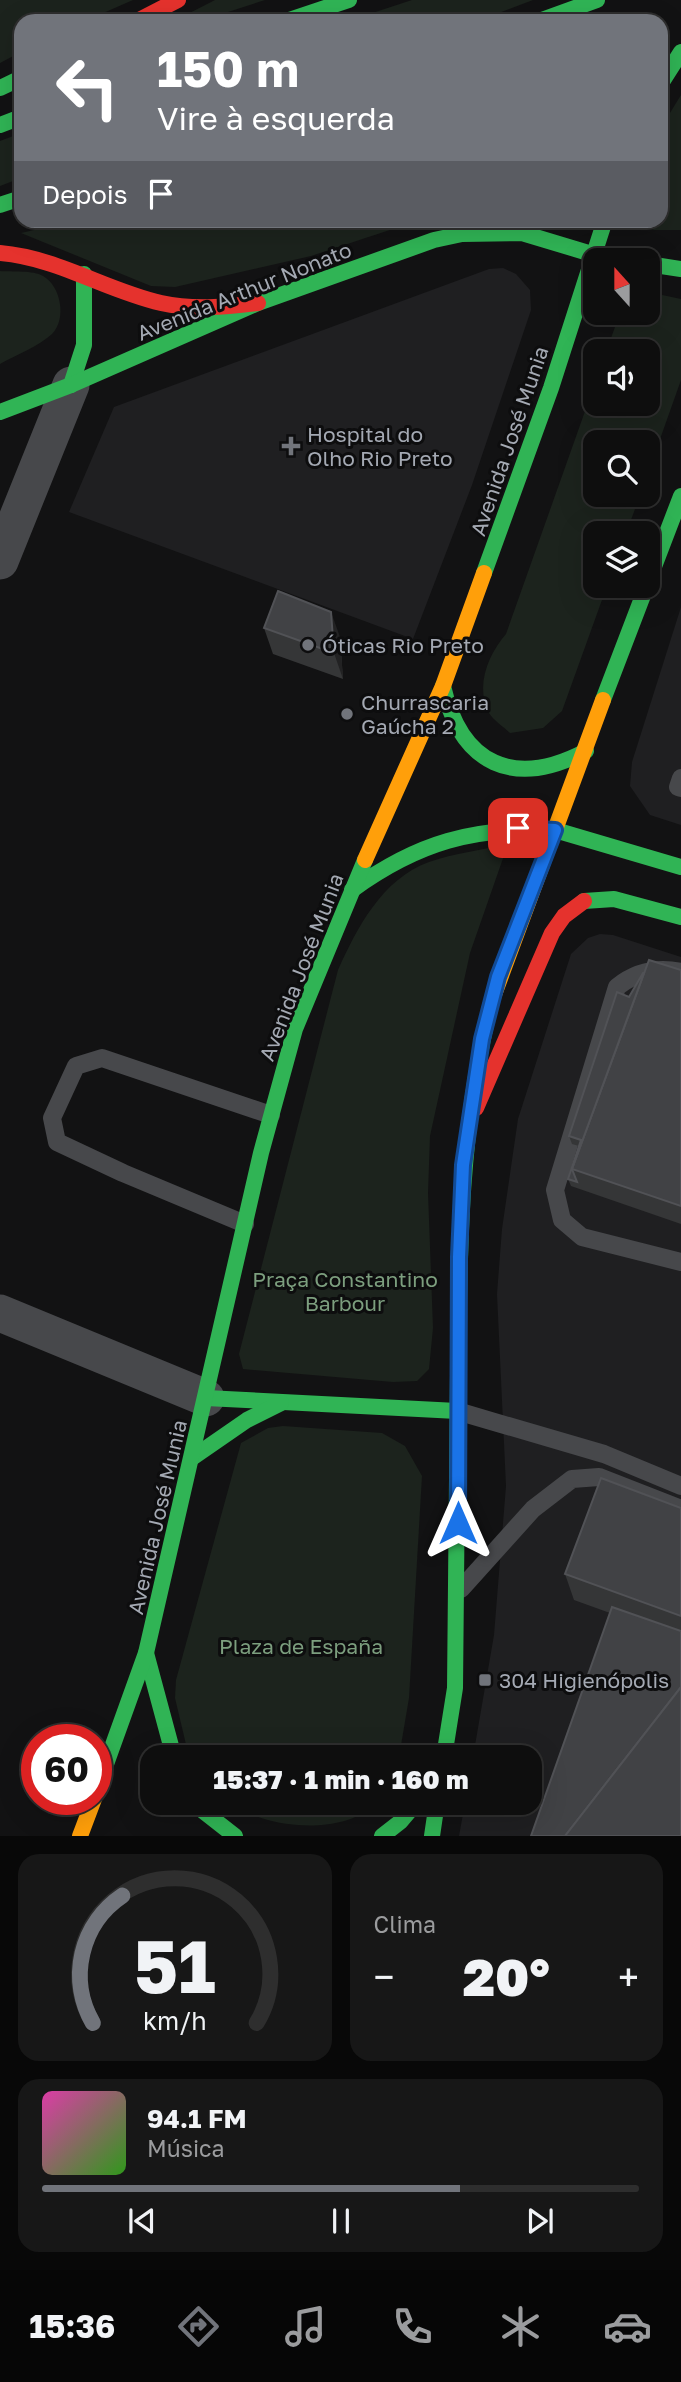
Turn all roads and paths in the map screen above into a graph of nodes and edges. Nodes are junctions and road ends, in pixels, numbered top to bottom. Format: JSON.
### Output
{"nodes":[{"id":1,"x":178,"y":0,"type":"edge"},
{"id":2,"x":349,"y":0,"type":"edge"},
{"id":3,"x":597,"y":0,"type":"edge"},
{"id":4,"x":151,"y":14,"type":"edge"},
{"id":5,"x":307,"y":14,"type":"edge"},
{"id":6,"x":559,"y":14,"type":"edge"},
{"id":7,"x":681,"y":52,"type":"edge"},
{"id":8,"x":668,"y":73,"type":"edge"},
{"id":9,"x":603,"y":228,"type":"edge"},
{"id":10,"x":597,"y":248,"type":"edge"},
{"id":11,"x":583,"y":251,"type":"edge"},
{"id":12,"x":0,"y":253,"type":"edge"},
{"id":13,"x":660,"y":266,"type":"edge"},
{"id":14,"x":681,"y":269,"type":"edge"},
{"id":15,"x":84,"y":274,"type":"junction"},
{"id":16,"x":583,"y":291,"type":"edge"},
{"id":17,"x":258,"y":303,"type":"junction"},
{"id":18,"x":71,"y":385,"type":"junction"},
{"id":19,"x":0,"y":412,"type":"edge"},
{"id":20,"x":681,"y":496,"type":"edge"},
{"id":21,"x":0,"y":561,"type":"edge"},
{"id":22,"x":443,"y":686,"type":"junction"},
{"id":23,"x":586,"y":751,"type":"junction"},
{"id":24,"x":681,"y":778,"type":"edge"},
{"id":25,"x":681,"y":788,"type":"edge"},
{"id":26,"x":555,"y":830,"type":"junction"},
{"id":27,"x":681,"y":867,"type":"edge"},
{"id":28,"x":352,"y":891,"type":"junction"},
{"id":29,"x":681,"y":916,"type":"edge"},
{"id":30,"x":681,"y":972,"type":"edge"},
{"id":31,"x":271,"y":1115,"type":"junction"},
{"id":32,"x":470,"y":1121,"type":"junction"},
{"id":33,"x":244,"y":1224,"type":"junction"},
{"id":34,"x":681,"y":1262,"type":"edge"},
{"id":35,"x":0,"y":1313,"type":"edge"},
{"id":36,"x":206,"y":1398,"type":"junction"},
{"id":37,"x":281,"y":1403,"type":"junction"},
{"id":38,"x":457,"y":1411,"type":"junction"},
{"id":39,"x":192,"y":1458,"type":"junction"},
{"id":40,"x":681,"y":1486,"type":"edge"},
{"id":41,"x":681,"y":1509,"type":"edge"},
{"id":42,"x":457,"y":1594,"type":"junction"},
{"id":43,"x":146,"y":1653,"type":"junction"},
{"id":44,"x":170,"y":1745,"type":"edge"},
{"id":45,"x":446,"y":1745,"type":"edge"},
{"id":46,"x":112,"y":1748,"type":"edge"},
{"id":47,"x":88,"y":1815,"type":"edge"},
{"id":48,"x":208,"y":1815,"type":"edge"},
{"id":49,"x":406,"y":1815,"type":"edge"},
{"id":50,"x":435,"y":1815,"type":"edge"},
{"id":51,"x":80,"y":1836,"type":"edge"},
{"id":52,"x":235,"y":1836,"type":"edge"},
{"id":53,"x":382,"y":1836,"type":"edge"},
{"id":54,"x":432,"y":1836,"type":"edge"}],
"edges":[{"from":1,"to":4,"type":"main road"},
{"from":2,"to":5,"type":"main road"},
{"from":3,"to":6,"type":"main road"},
{"from":7,"to":8,"type":"main road"},
{"from":9,"to":10,"type":"main road","name":"Avenida José Munia"},
{"from":11,"to":17,"type":"main road","name":"Avenida Arthur Nonato"},
{"from":12,"to":15,"type":"main road"},
{"from":13,"to":14,"type":"main road"},
{"from":15,"to":17,"type":"main road"},
{"from":15,"to":18,"type":"main road"},
{"from":16,"to":22,"type":"main road","name":"Avenida José Munia"},
{"from":17,"to":18,"type":"main road","name":"Avenida Arthur Nonato"},
{"from":18,"to":19,"type":"main road","name":"Avenida Arthur Nonato"},
{"from":18,"to":21,"type":"street"},
{"from":20,"to":23,"type":"main road"},
{"from":22,"to":23,"type":"main road"},
{"from":22,"to":28,"type":"main road","name":"Avenida José Munia"},
{"from":23,"to":26,"type":"main road"},
{"from":24,"to":25,"type":"lane"},
{"from":26,"to":27,"type":"main road"},
{"from":26,"to":28,"type":"main road"},
{"from":26,"to":32,"type":"main road"},
{"from":28,"to":31,"type":"main road","name":"Avenida José Munia"},
{"from":29,"to":32,"type":"main road"},
{"from":30,"to":34,"type":"lane"},
{"from":31,"to":33,"type":"main road","name":"Avenida José Munia"},
{"from":31,"to":33,"type":"lane"},
{"from":32,"to":38,"type":"main road"},
{"from":33,"to":36,"type":"main road","name":"Avenida José Munia"},
{"from":35,"to":36,"type":"street"},
{"from":36,"to":37,"type":"main road"},
{"from":36,"to":39,"type":"main road","name":"Avenida José Munia"},
{"from":37,"to":38,"type":"main road"},
{"from":37,"to":39,"type":"main road"},
{"from":38,"to":40,"type":"lane"},
{"from":38,"to":42,"type":"main road"},
{"from":39,"to":43,"type":"main road","name":"Avenida José Munia"},
{"from":41,"to":42,"type":"lane"},
{"from":42,"to":45,"type":"main road"},
{"from":43,"to":44,"type":"main road"},
{"from":43,"to":46,"type":"main road","name":"Avenida José Munia"},
{"from":47,"to":51,"type":"main road"},
{"from":48,"to":52,"type":"main road"},
{"from":49,"to":53,"type":"main road"},
{"from":50,"to":54,"type":"main road"}]}
